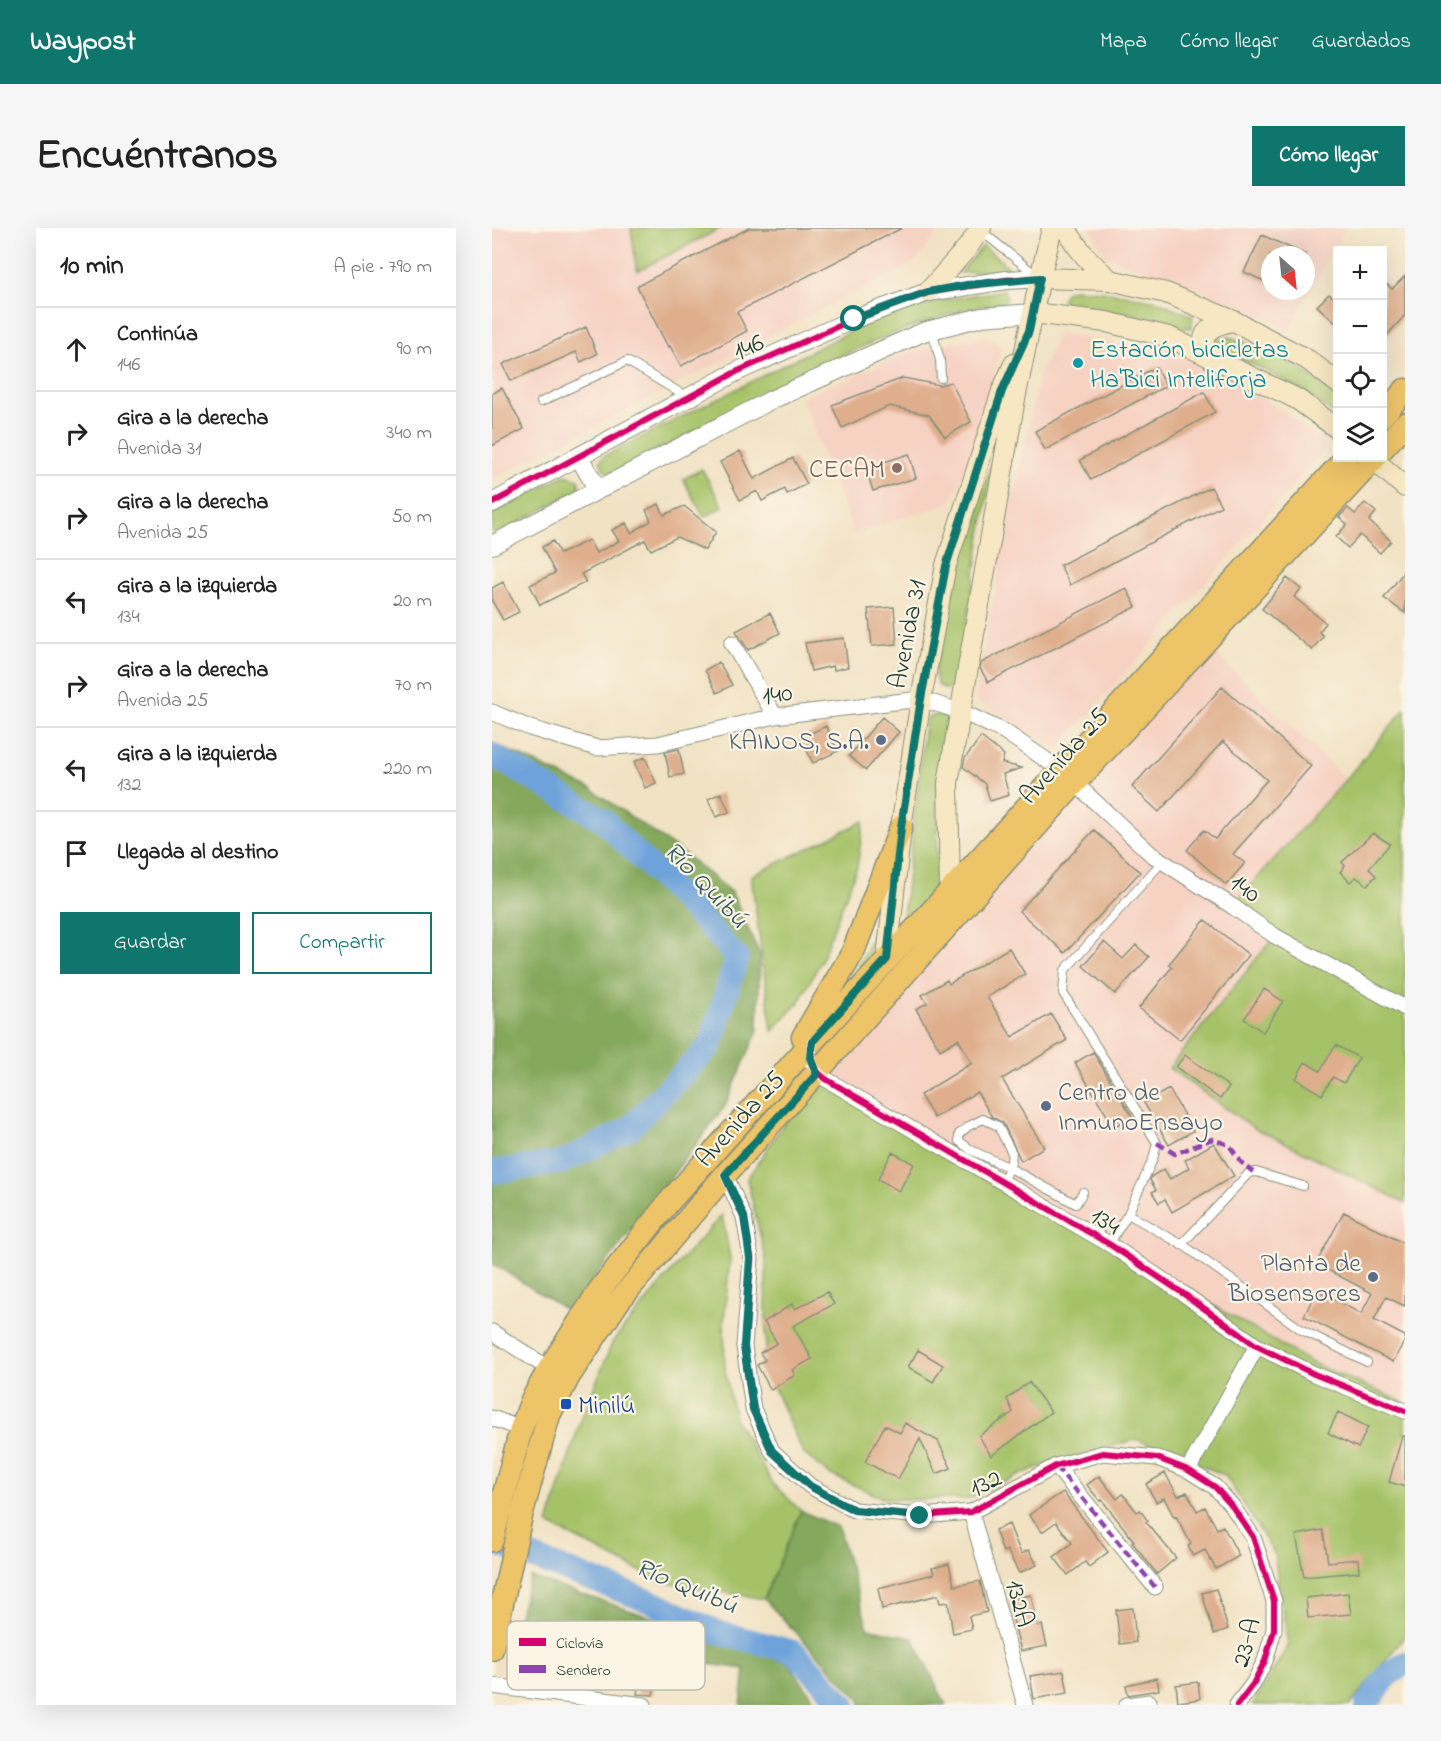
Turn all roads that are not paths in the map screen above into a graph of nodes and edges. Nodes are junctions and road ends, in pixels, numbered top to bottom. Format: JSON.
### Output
{"nodes":[{"id":1,"x":1052,"y":228,"type":"edge"},
{"id":2,"x":1066,"y":228,"type":"edge"},
{"id":3,"x":980,"y":229,"type":"edge"},
{"id":4,"x":1040,"y":278,"type":"junction"},
{"id":5,"x":1110,"y":280,"type":"junction"},
{"id":6,"x":928,"y":292,"type":"junction"},
{"id":7,"x":1234,"y":321,"type":"junction"},
{"id":8,"x":1031,"y":322,"type":"junction"},
{"id":9,"x":932,"y":330,"type":"junction"},
{"id":10,"x":1211,"y":358,"type":"junction"},
{"id":11,"x":941,"y":378,"type":"dead end"},
{"id":12,"x":1333,"y":379,"type":"edge"},
{"id":13,"x":1405,"y":390,"type":"edge"},
{"id":14,"x":688,"y":398,"type":"junction"},
{"id":15,"x":541,"y":402,"type":"dead end"},
{"id":16,"x":1333,"y":425,"type":"edge"},
{"id":17,"x":1395,"y":425,"type":"edge"},
{"id":18,"x":1387,"y":438,"type":"edge"},
{"id":19,"x":579,"y":457,"type":"junction"},
{"id":20,"x":1343,"y":462,"type":"edge"},
{"id":21,"x":1370,"y":462,"type":"edge"},
{"id":22,"x":1382,"y":462,"type":"edge"},
{"id":23,"x":1405,"y":487,"type":"edge"},
{"id":24,"x":597,"y":489,"type":"junction"},
{"id":25,"x":492,"y":503,"type":"edge"},
{"id":26,"x":492,"y":545,"type":"edge"},
{"id":27,"x":732,"y":643,"type":"dead end"},
{"id":28,"x":921,"y":699,"type":"junction"},
{"id":29,"x":492,"y":712,"type":"edge"},
{"id":30,"x":962,"y":712,"type":"junction"},
{"id":31,"x":775,"y":716,"type":"junction"},
{"id":32,"x":1068,"y":777,"type":"junction"},
{"id":33,"x":901,"y":827,"type":"junction"},
{"id":34,"x":1162,"y":862,"type":"junction"},
{"id":35,"x":950,"y":893,"type":"junction"},
{"id":36,"x":942,"y":933,"type":"junction"},
{"id":37,"x":887,"y":959,"type":"junction"},
{"id":38,"x":1405,"y":1008,"type":"edge"},
{"id":39,"x":812,"y":1042,"type":"junction"},
{"id":40,"x":817,"y":1074,"type":"junction"},
{"id":41,"x":742,"y":1122,"type":"junction"},
{"id":42,"x":1010,"y":1167,"type":"junction"},
{"id":43,"x":725,"y":1175,"type":"junction"},
{"id":44,"x":1001,"y":1182,"type":"junction"},
{"id":45,"x":1303,"y":1186,"type":"dead end"},
{"id":46,"x":1083,"y":1192,"type":"dead end"},
{"id":47,"x":1128,"y":1214,"type":"junction"},
{"id":48,"x":1109,"y":1244,"type":"junction"},
{"id":49,"x":1181,"y":1245,"type":"junction"},
{"id":50,"x":492,"y":1332,"type":"edge"},
{"id":51,"x":1257,"y":1346,"type":"junction"},
{"id":52,"x":1367,"y":1362,"type":"dead end"},
{"id":53,"x":549,"y":1369,"type":"junction"},
{"id":54,"x":1405,"y":1411,"type":"edge"},
{"id":55,"x":492,"y":1418,"type":"edge"},
{"id":56,"x":521,"y":1429,"type":"junction"},
{"id":57,"x":1056,"y":1466,"type":"junction"},
{"id":58,"x":1188,"y":1470,"type":"junction"},
{"id":59,"x":971,"y":1512,"type":"junction"},
{"id":60,"x":511,"y":1513,"type":"junction"},
{"id":61,"x":492,"y":1540,"type":"edge"},
{"id":62,"x":1155,"y":1587,"type":"dead end"},
{"id":63,"x":492,"y":1649,"type":"edge"},
{"id":64,"x":492,"y":1686,"type":"edge"},
{"id":65,"x":507,"y":1688,"type":"edge"},
{"id":66,"x":524,"y":1690,"type":"edge"},
{"id":67,"x":1149,"y":1702,"type":"dead end"},
{"id":68,"x":644,"y":1705,"type":"edge"},
{"id":69,"x":1025,"y":1705,"type":"edge"},
{"id":70,"x":1127,"y":1705,"type":"edge"},
{"id":71,"x":1237,"y":1705,"type":"edge"}],
"edges":[{"from":1,"to":4,"type":"main road","name":"Avenida 31"},
{"from":2,"to":5,"type":"main road"},
{"from":3,"to":4,"type":"lane"},
{"from":3,"to":6,"type":"main road"},
{"from":4,"to":5,"type":"main road","name":"146"},
{"from":4,"to":6,"type":"street","name":"146"},
{"from":4,"to":8,"type":"main road","name":"Avenida 31"},
{"from":5,"to":7,"type":"main road","name":"146"},
{"from":6,"to":14,"type":"street","name":"146"},
{"from":7,"to":10,"type":"main road"},
{"from":7,"to":12,"type":"main road","name":"146"},
{"from":8,"to":9,"type":"street"},
{"from":8,"to":10,"type":"main road"},
{"from":8,"to":28,"type":"main road","name":"Avenida 31"},
{"from":8,"to":30,"type":"main road","name":"Avenida 31"},
{"from":9,"to":11,"type":"lane"},
{"from":9,"to":24,"type":"street"},
{"from":10,"to":16,"type":"main road"},
{"from":13,"to":17,"type":"main road","name":"Avenida 25"},
{"from":14,"to":15,"type":"lane"},
{"from":14,"to":19,"type":"street","name":"146"},
{"from":17,"to":18,"type":"main road","name":"Avenida 25"},
{"from":19,"to":24,"type":"street"},
{"from":19,"to":25,"type":"street","name":"146"},
{"from":20,"to":32,"type":"main road","name":"Avenida 25"},
{"from":21,"to":32,"type":"main road","name":"Avenida 25"},
{"from":22,"to":23,"type":"main road"},
{"from":24,"to":26,"type":"street"},
{"from":27,"to":31,"type":"street"},
{"from":28,"to":30,"type":"street","name":"140"},
{"from":28,"to":31,"type":"street","name":"140"},
{"from":28,"to":33,"type":"main road","name":"Avenida 31"},
{"from":29,"to":31,"type":"street","name":"140"},
{"from":30,"to":32,"type":"street","name":"140"},
{"from":30,"to":35,"type":"main road","name":"Avenida 31"},
{"from":32,"to":34,"type":"street","name":"140"},
{"from":32,"to":35,"type":"main road","name":"Avenida 25"},
{"from":32,"to":36,"type":"main road","name":"Avenida 25"},
{"from":33,"to":37,"type":"main road","name":"Avenida 31"},
{"from":33,"to":41,"type":"main road"},
{"from":34,"to":38,"type":"street","name":"140"},
{"from":34,"to":47,"type":"lane"},
{"from":35,"to":36,"type":"main road"},
{"from":35,"to":37,"type":"main road","name":"Avenida 25"},
{"from":36,"to":40,"type":"main road","name":"Avenida 25"},
{"from":37,"to":39,"type":"main road","name":"Avenida 25"},
{"from":39,"to":40,"type":"street"},
{"from":39,"to":41,"type":"main road","name":"Avenida 25"},
{"from":40,"to":43,"type":"main road","name":"Avenida 25"},
{"from":40,"to":44,"type":"street","name":"134"},
{"from":41,"to":53,"type":"main road","name":"Avenida 25"},
{"from":42,"to":42,"type":"lane"},
{"from":42,"to":44,"type":"lane"},
{"from":42,"to":46,"type":"lane"},
{"from":43,"to":59,"type":"street","name":"132"},
{"from":43,"to":60,"type":"main road","name":"Avenida 25"},
{"from":44,"to":48,"type":"street","name":"134"},
{"from":45,"to":49,"type":"lane"},
{"from":47,"to":48,"type":"lane"},
{"from":47,"to":49,"type":"lane"},
{"from":48,"to":51,"type":"street","name":"134"},
{"from":49,"to":52,"type":"lane"},
{"from":50,"to":53,"type":"street"},
{"from":51,"to":54,"type":"street","name":"134"},
{"from":51,"to":58,"type":"street"},
{"from":53,"to":56,"type":"main road","name":"Avenida 25"},
{"from":55,"to":56,"type":"street"},
{"from":56,"to":60,"type":"main road","name":"Avenida 25"},
{"from":57,"to":58,"type":"street","name":"132"},
{"from":57,"to":59,"type":"street","name":"132"},
{"from":57,"to":62,"type":"street"},
{"from":58,"to":71,"type":"street","name":"23-A"},
{"from":59,"to":69,"type":"street","name":"132A"},
{"from":60,"to":61,"type":"main road","name":"Avenida 25"},
{"from":60,"to":63,"type":"main road","name":"Avenida 25"},
{"from":64,"to":65,"type":"street"},
{"from":66,"to":68,"type":"street"},
{"from":67,"to":70,"type":"street"}]}
